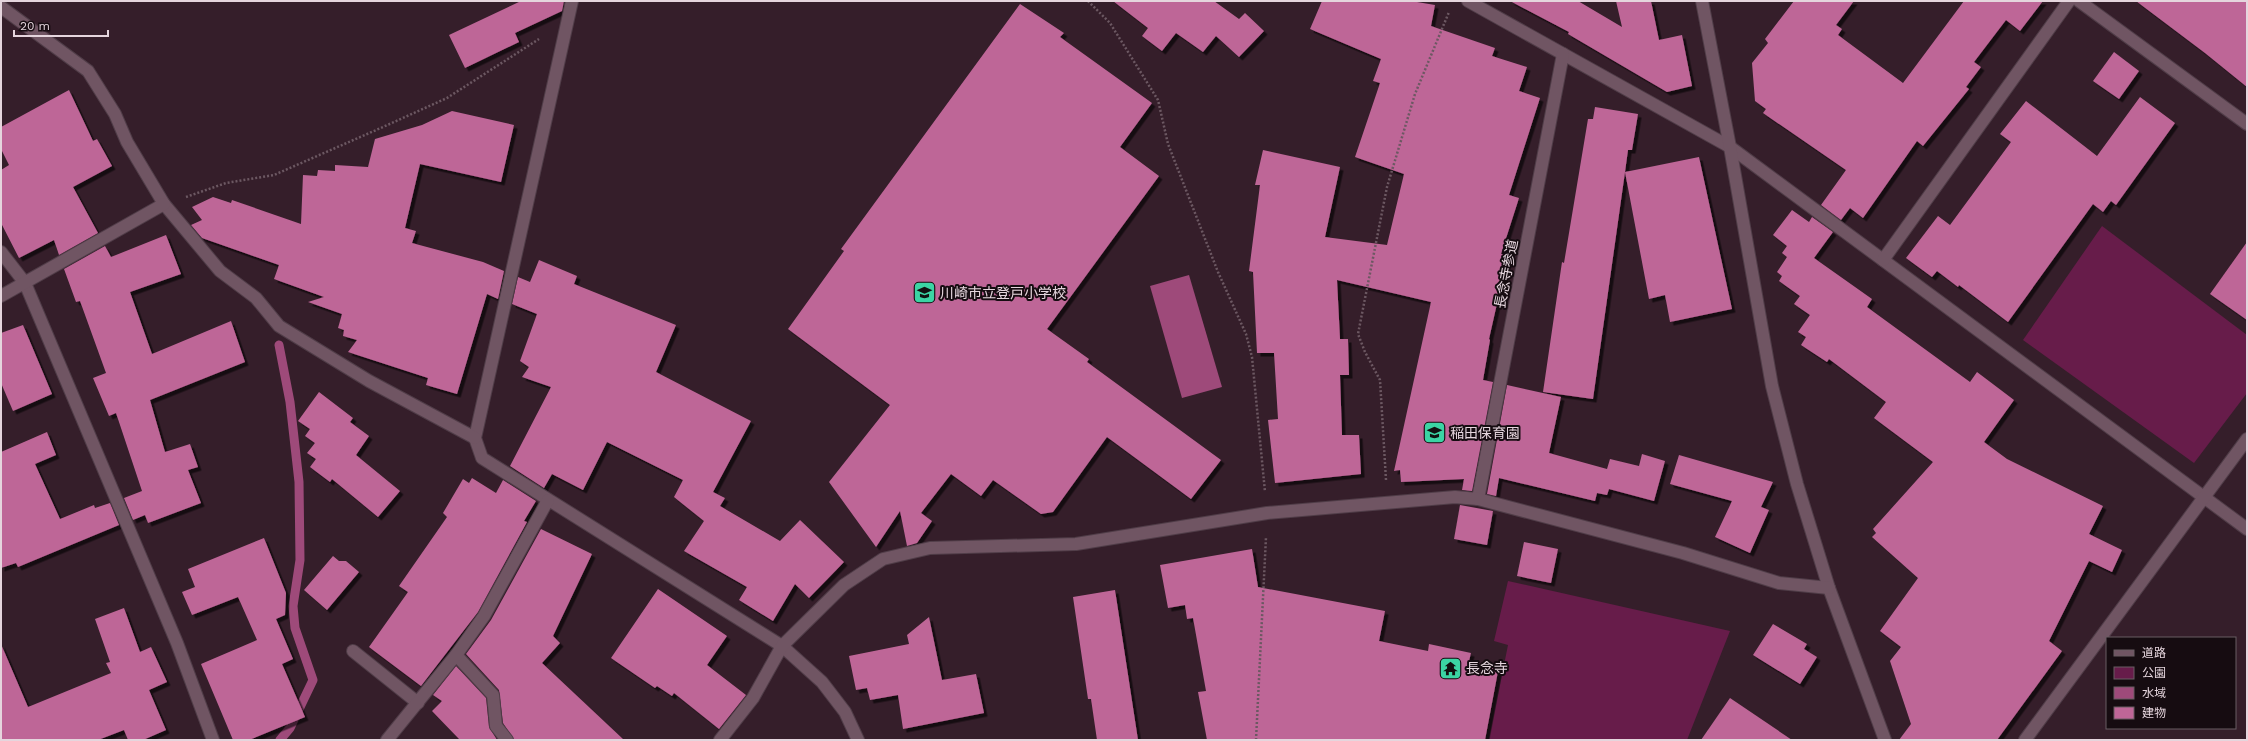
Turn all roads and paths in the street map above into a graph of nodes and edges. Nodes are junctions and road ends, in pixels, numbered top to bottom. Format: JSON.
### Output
{"nodes":[{"id":1,"x":572,"y":1,"type":"edge"},
{"id":2,"x":1088,"y":1,"type":"edge"},
{"id":3,"x":1468,"y":1,"type":"edge"},
{"id":4,"x":1702,"y":1,"type":"edge"},
{"id":5,"x":2069,"y":1,"type":"edge"},
{"id":6,"x":2079,"y":1,"type":"edge"},
{"id":7,"x":1,"y":7,"type":"edge"},
{"id":8,"x":1450,"y":8,"type":"dead end"},
{"id":9,"x":542,"y":36,"type":"dead end"},
{"id":10,"x":1563,"y":54,"type":"junction"},
{"id":11,"x":2247,"y":124,"type":"edge"},
{"id":12,"x":1730,"y":147,"type":"junction"},
{"id":13,"x":164,"y":204,"type":"junction"},
{"id":14,"x":1,"y":252,"type":"edge"},
{"id":15,"x":1883,"y":260,"type":"junction"},
{"id":16,"x":26,"y":283,"type":"junction"},
{"id":17,"x":1,"y":296,"type":"edge"},
{"id":18,"x":475,"y":438,"type":"junction"},
{"id":19,"x":2247,"y":439,"type":"edge"},
{"id":20,"x":2204,"y":497,"type":"junction"},
{"id":21,"x":1478,"y":499,"type":"junction"},
{"id":22,"x":548,"y":500,"type":"junction"},
{"id":23,"x":1388,"y":502,"type":"junction"},
{"id":24,"x":1266,"y":513,"type":"junction"},
{"id":25,"x":2247,"y":529,"type":"edge"},
{"id":26,"x":1828,"y":588,"type":"junction"},
{"id":27,"x":782,"y":646,"type":"junction"},
{"id":28,"x":353,"y":651,"type":"dead end"},
{"id":29,"x":456,"y":655,"type":"junction"},
{"id":30,"x":418,"y":703,"type":"junction"},
{"id":31,"x":213,"y":740,"type":"edge"},
{"id":32,"x":387,"y":740,"type":"edge"},
{"id":33,"x":507,"y":740,"type":"edge"},
{"id":34,"x":720,"y":740,"type":"edge"},
{"id":35,"x":858,"y":740,"type":"edge"},
{"id":36,"x":1256,"y":740,"type":"edge"},
{"id":37,"x":1885,"y":740,"type":"edge"},
{"id":38,"x":2025,"y":740,"type":"edge"}],
"edges":[{"from":1,"to":18,"type":"street"},
{"from":2,"to":24,"type":"path"},
{"from":3,"to":10,"type":"street"},
{"from":4,"to":12,"type":"street"},
{"from":5,"to":15,"type":"street"},
{"from":6,"to":11,"type":"street"},
{"from":7,"to":13,"type":"street"},
{"from":8,"to":23,"type":"path"},
{"from":9,"to":13,"type":"path"},
{"from":10,"to":12,"type":"street"},
{"from":10,"to":21,"type":"street","name":"長念寺参道"},
{"from":12,"to":15,"type":"street"},
{"from":12,"to":26,"type":"street"},
{"from":13,"to":16,"type":"street"},
{"from":13,"to":18,"type":"street"},
{"from":14,"to":16,"type":"street"},
{"from":15,"to":20,"type":"street"},
{"from":16,"to":17,"type":"street"},
{"from":16,"to":31,"type":"street"},
{"from":18,"to":22,"type":"street"},
{"from":19,"to":20,"type":"street"},
{"from":20,"to":25,"type":"street"},
{"from":20,"to":38,"type":"street"},
{"from":21,"to":23,"type":"street"},
{"from":21,"to":26,"type":"street"},
{"from":22,"to":27,"type":"street"},
{"from":22,"to":29,"type":"street"},
{"from":23,"to":24,"type":"street"},
{"from":24,"to":27,"type":"street"},
{"from":24,"to":36,"type":"path"},
{"from":26,"to":37,"type":"street"},
{"from":27,"to":34,"type":"street"},
{"from":27,"to":35,"type":"street"},
{"from":28,"to":30,"type":"street"},
{"from":29,"to":30,"type":"street"},
{"from":29,"to":33,"type":"street"},
{"from":30,"to":32,"type":"street"}]}
